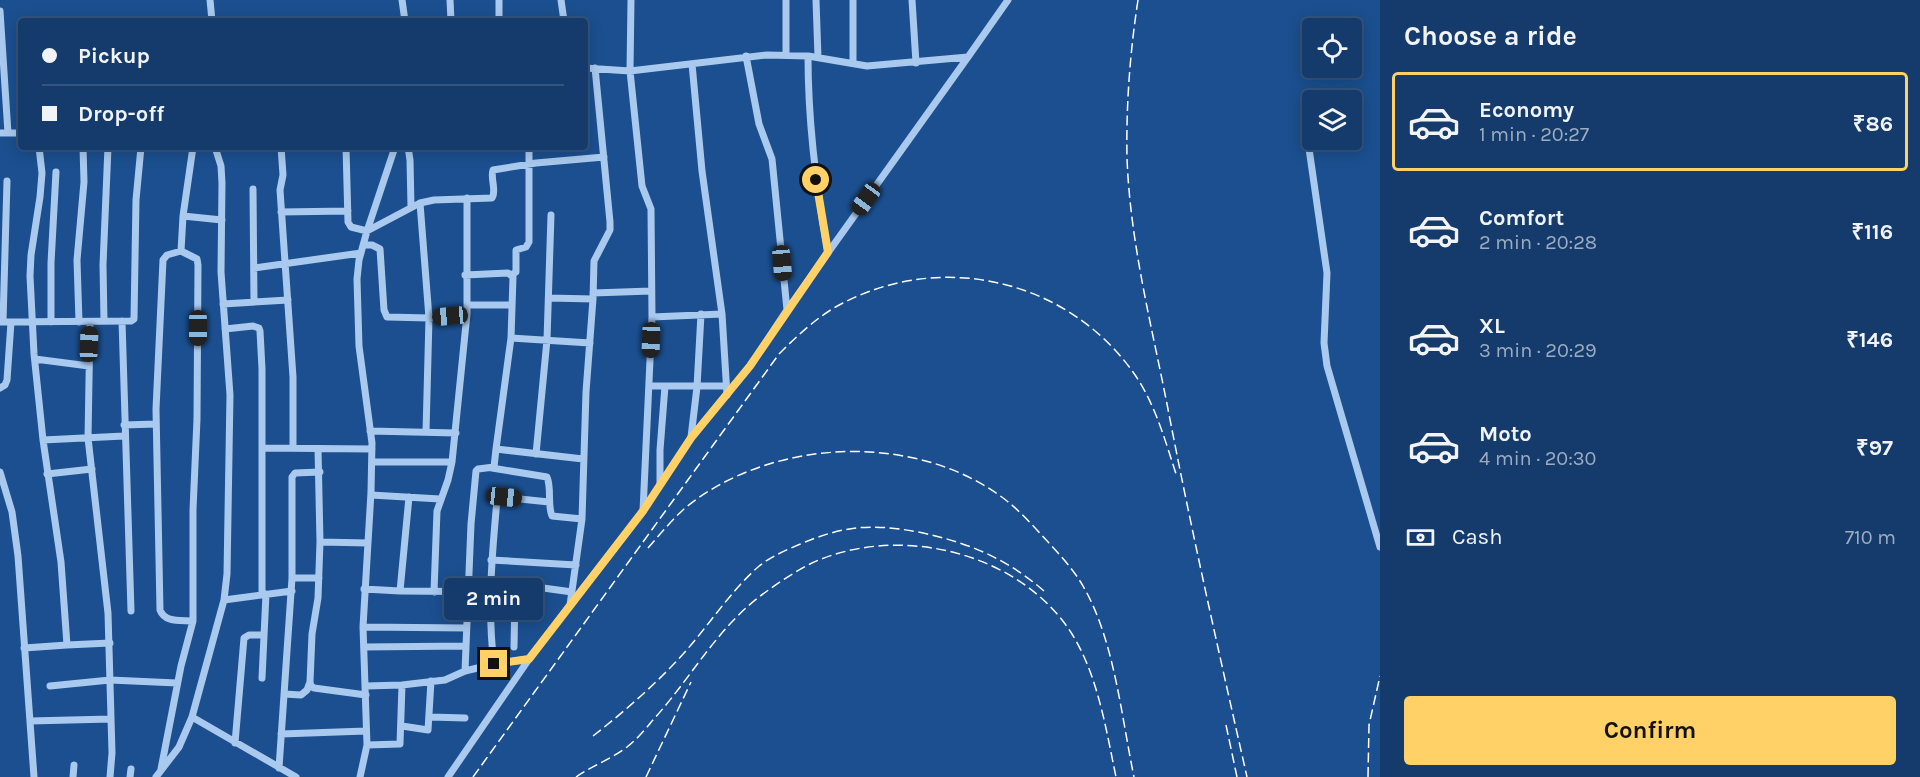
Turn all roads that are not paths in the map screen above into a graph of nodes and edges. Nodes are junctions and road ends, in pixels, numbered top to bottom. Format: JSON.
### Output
{"nodes":[{"id":1,"x":210,"y":0,"type":"edge"},
{"id":2,"x":402,"y":0,"type":"edge"},
{"id":3,"x":450,"y":0,"type":"edge"},
{"id":4,"x":499,"y":0,"type":"edge"},
{"id":5,"x":561,"y":0,"type":"edge"},
{"id":6,"x":631,"y":0,"type":"edge"},
{"id":7,"x":786,"y":0,"type":"edge"},
{"id":8,"x":816,"y":0,"type":"edge"},
{"id":9,"x":853,"y":0,"type":"edge"},
{"id":10,"x":912,"y":0,"type":"edge"},
{"id":11,"x":1008,"y":0,"type":"edge"},
{"id":12,"x":0,"y":11,"type":"edge"},
{"id":13,"x":212,"y":18,"type":"edge"},
{"id":14,"x":405,"y":18,"type":"edge"},
{"id":15,"x":451,"y":18,"type":"edge"},
{"id":16,"x":500,"y":18,"type":"edge"},
{"id":17,"x":564,"y":18,"type":"edge"},
{"id":18,"x":786,"y":55,"type":"junction"},
{"id":19,"x":746,"y":56,"type":"junction"},
{"id":20,"x":808,"y":56,"type":"junction"},
{"id":21,"x":818,"y":57,"type":"junction"},
{"id":22,"x":968,"y":57,"type":"junction"},
{"id":23,"x":853,"y":63,"type":"junction"},
{"id":24,"x":916,"y":63,"type":"junction"},
{"id":25,"x":692,"y":64,"type":"junction"},
{"id":26,"x":588,"y":68,"type":"edge"},
{"id":27,"x":595,"y":68,"type":"junction"},
{"id":28,"x":630,"y":71,"type":"junction"},
{"id":29,"x":4,"y":133,"type":"edge"},
{"id":30,"x":39,"y":150,"type":"edge"},
{"id":31,"x":83,"y":150,"type":"edge"},
{"id":32,"x":108,"y":150,"type":"edge"},
{"id":33,"x":141,"y":150,"type":"edge"},
{"id":34,"x":193,"y":150,"type":"edge"},
{"id":35,"x":216,"y":150,"type":"edge"},
{"id":36,"x":281,"y":150,"type":"edge"},
{"id":37,"x":346,"y":150,"type":"edge"},
{"id":38,"x":394,"y":150,"type":"edge"},
{"id":39,"x":408,"y":150,"type":"edge"},
{"id":40,"x":529,"y":150,"type":"edge"},
{"id":41,"x":1309,"y":150,"type":"edge"},
{"id":42,"x":604,"y":157,"type":"junction"},
{"id":43,"x":529,"y":164,"type":"junction"},
{"id":44,"x":56,"y":172,"type":"dead end"},
{"id":45,"x":7,"y":180,"type":"dead end"},
{"id":46,"x":253,"y":189,"type":"dead end"},
{"id":47,"x":467,"y":198,"type":"junction"},
{"id":48,"x":420,"y":203,"type":"junction"},
{"id":49,"x":411,"y":207,"type":"junction"},
{"id":50,"x":348,"y":211,"type":"junction"},
{"id":51,"x":281,"y":212,"type":"junction"},
{"id":52,"x":551,"y":215,"type":"dead end"},
{"id":53,"x":183,"y":216,"type":"junction"},
{"id":54,"x":222,"y":220,"type":"junction"},
{"id":55,"x":367,"y":231,"type":"junction"},
{"id":56,"x":364,"y":244,"type":"junction"},
{"id":57,"x":181,"y":252,"type":"junction"},
{"id":58,"x":828,"y":252,"type":"junction"},
{"id":59,"x":361,"y":253,"type":"junction"},
{"id":60,"x":285,"y":264,"type":"junction"},
{"id":61,"x":254,"y":267,"type":"junction"},
{"id":62,"x":511,"y":274,"type":"junction"},
{"id":63,"x":465,"y":275,"type":"junction"},
{"id":64,"x":651,"y":291,"type":"junction"},
{"id":65,"x":593,"y":296,"type":"junction"},
{"id":66,"x":549,"y":298,"type":"junction"},
{"id":67,"x":288,"y":300,"type":"junction"},
{"id":68,"x":255,"y":302,"type":"junction"},
{"id":69,"x":223,"y":304,"type":"junction"},
{"id":70,"x":467,"y":305,"type":"junction"},
{"id":71,"x":512,"y":305,"type":"junction"},
{"id":72,"x":787,"y":310,"type":"junction"},
{"id":73,"x":467,"y":314,"type":"junction"},
{"id":74,"x":701,"y":314,"type":"junction"},
{"id":75,"x":722,"y":314,"type":"junction"},
{"id":76,"x":652,"y":317,"type":"junction"},
{"id":77,"x":429,"y":318,"type":"junction"},
{"id":78,"x":104,"y":321,"type":"junction"},
{"id":79,"x":122,"y":321,"type":"junction"},
{"id":80,"x":5,"y":322,"type":"edge"},
{"id":81,"x":34,"y":322,"type":"junction"},
{"id":82,"x":51,"y":322,"type":"junction"},
{"id":83,"x":79,"y":322,"type":"junction"},
{"id":84,"x":90,"y":322,"type":"junction"},
{"id":85,"x":225,"y":329,"type":"junction"},
{"id":86,"x":511,"y":338,"type":"junction"},
{"id":87,"x":547,"y":340,"type":"junction"},
{"id":88,"x":590,"y":343,"type":"junction"},
{"id":89,"x":35,"y":359,"type":"junction"},
{"id":90,"x":89,"y":366,"type":"junction"},
{"id":91,"x":649,"y":386,"type":"junction"},
{"id":92,"x":665,"y":386,"type":"junction"},
{"id":93,"x":726,"y":386,"type":"junction"},
{"id":94,"x":697,"y":387,"type":"junction"},
{"id":95,"x":0,"y":388,"type":"edge"},
{"id":96,"x":727,"y":395,"type":"junction"},
{"id":97,"x":156,"y":424,"type":"junction"},
{"id":98,"x":124,"y":425,"type":"junction"},
{"id":99,"x":370,"y":431,"type":"junction"},
{"id":100,"x":426,"y":432,"type":"junction"},
{"id":101,"x":456,"y":433,"type":"junction"},
{"id":102,"x":124,"y":436,"type":"junction"},
{"id":103,"x":88,"y":438,"type":"junction"},
{"id":104,"x":691,"y":438,"type":"junction"},
{"id":105,"x":43,"y":440,"type":"junction"},
{"id":106,"x":262,"y":448,"type":"junction"},
{"id":107,"x":293,"y":448,"type":"junction"},
{"id":108,"x":318,"y":449,"type":"junction"},
{"id":109,"x":372,"y":449,"type":"junction"},
{"id":110,"x":496,"y":449,"type":"junction"},
{"id":111,"x":536,"y":454,"type":"junction"},
{"id":112,"x":583,"y":459,"type":"junction"},
{"id":113,"x":372,"y":462,"type":"junction"},
{"id":114,"x":452,"y":462,"type":"junction"},
{"id":115,"x":492,"y":468,"type":"junction"},
{"id":116,"x":92,"y":469,"type":"junction"},
{"id":117,"x":0,"y":472,"type":"edge"},
{"id":118,"x":320,"y":472,"type":"junction"},
{"id":119,"x":48,"y":474,"type":"junction"},
{"id":120,"x":660,"y":484,"type":"junction"},
{"id":121,"x":371,"y":495,"type":"junction"},
{"id":122,"x":409,"y":497,"type":"junction"},
{"id":123,"x":440,"y":499,"type":"junction"},
{"id":124,"x":549,"y":502,"type":"junction"},
{"id":125,"x":643,"y":511,"type":"junction"},
{"id":126,"x":582,"y":519,"type":"junction"},
{"id":127,"x":320,"y":542,"type":"junction"},
{"id":128,"x":368,"y":543,"type":"junction"},
{"id":129,"x":1380,"y":547,"type":"edge"},
{"id":130,"x":491,"y":560,"type":"junction"},
{"id":131,"x":576,"y":565,"type":"junction"},
{"id":132,"x":292,"y":578,"type":"junction"},
{"id":133,"x":319,"y":578,"type":"junction"},
{"id":134,"x":364,"y":589,"type":"junction"},
{"id":135,"x":291,"y":591,"type":"junction"},
{"id":136,"x":400,"y":591,"type":"junction"},
{"id":137,"x":434,"y":592,"type":"junction"},
{"id":138,"x":469,"y":592,"type":"junction"},
{"id":139,"x":515,"y":592,"type":"junction"},
{"id":140,"x":572,"y":592,"type":"junction"},
{"id":141,"x":491,"y":593,"type":"junction"},
{"id":142,"x":264,"y":594,"type":"junction"},
{"id":143,"x":224,"y":600,"type":"junction"},
{"id":144,"x":570,"y":605,"type":"junction"},
{"id":145,"x":130,"y":611,"type":"dead end"},
{"id":146,"x":193,"y":621,"type":"junction"},
{"id":147,"x":363,"y":627,"type":"junction"},
{"id":148,"x":466,"y":628,"type":"junction"},
{"id":149,"x":264,"y":635,"type":"junction"},
{"id":150,"x":110,"y":643,"type":"junction"},
{"id":151,"x":67,"y":645,"type":"junction"},
{"id":152,"x":364,"y":646,"type":"junction"},
{"id":153,"x":466,"y":646,"type":"junction"},
{"id":154,"x":514,"y":647,"type":"dead end"},
{"id":155,"x":24,"y":648,"type":"junction"},
{"id":156,"x":529,"y":659,"type":"junction"},
{"id":157,"x":494,"y":664,"type":"junction"},
{"id":158,"x":465,"y":671,"type":"junction"},
{"id":159,"x":262,"y":678,"type":"dead end"},
{"id":160,"x":110,"y":681,"type":"junction"},
{"id":161,"x":430,"y":681,"type":"junction"},
{"id":162,"x":310,"y":682,"type":"junction"},
{"id":163,"x":177,"y":683,"type":"junction"},
{"id":164,"x":402,"y":685,"type":"junction"},
{"id":165,"x":50,"y":686,"type":"dead end"},
{"id":166,"x":366,"y":686,"type":"junction"},
{"id":167,"x":284,"y":694,"type":"junction"},
{"id":168,"x":366,"y":695,"type":"junction"},
{"id":169,"x":192,"y":717,"type":"junction"},
{"id":170,"x":430,"y":717,"type":"junction"},
{"id":171,"x":465,"y":718,"type":"dead end"},
{"id":172,"x":111,"y":719,"type":"junction"},
{"id":173,"x":30,"y":721,"type":"junction"},
{"id":174,"x":402,"y":726,"type":"junction"},
{"id":175,"x":366,"y":731,"type":"junction"},
{"id":176,"x":281,"y":734,"type":"junction"},
{"id":177,"x":235,"y":743,"type":"junction"},
{"id":178,"x":367,"y":745,"type":"junction"},
{"id":179,"x":74,"y":765,"type":"dead end"},
{"id":180,"x":279,"y":768,"type":"junction"},
{"id":181,"x":158,"y":774,"type":"edge"},
{"id":182,"x":34,"y":777,"type":"edge"},
{"id":183,"x":73,"y":777,"type":"edge"},
{"id":184,"x":110,"y":777,"type":"edge"},
{"id":185,"x":296,"y":777,"type":"edge"},
{"id":186,"x":360,"y":777,"type":"edge"},
{"id":187,"x":448,"y":777,"type":"edge"}],
"edges":[{"from":1,"to":13,"type":"street"},
{"from":2,"to":14,"type":"street"},
{"from":3,"to":15,"type":"street"},
{"from":4,"to":16,"type":"street"},
{"from":5,"to":17,"type":"street"},
{"from":6,"to":28,"type":"street"},
{"from":7,"to":18,"type":"street"},
{"from":8,"to":21,"type":"street"},
{"from":9,"to":23,"type":"street"},
{"from":10,"to":24,"type":"street"},
{"from":11,"to":22,"type":"street"},
{"from":12,"to":29,"type":"street"},
{"from":18,"to":19,"type":"street"},
{"from":18,"to":20,"type":"street"},
{"from":19,"to":25,"type":"street"},
{"from":19,"to":72,"type":"street"},
{"from":20,"to":21,"type":"street"},
{"from":20,"to":58,"type":"street"},
{"from":21,"to":23,"type":"street"},
{"from":22,"to":24,"type":"street"},
{"from":22,"to":58,"type":"street"},
{"from":23,"to":24,"type":"street"},
{"from":25,"to":28,"type":"street"},
{"from":25,"to":75,"type":"street"},
{"from":26,"to":27,"type":"street"},
{"from":27,"to":28,"type":"street"},
{"from":27,"to":42,"type":"street"},
{"from":28,"to":64,"type":"street"},
{"from":30,"to":81,"type":"street"},
{"from":31,"to":83,"type":"street"},
{"from":32,"to":78,"type":"street"},
{"from":33,"to":79,"type":"street"},
{"from":34,"to":53,"type":"street"},
{"from":35,"to":54,"type":"street"},
{"from":36,"to":51,"type":"street"},
{"from":37,"to":50,"type":"street"},
{"from":38,"to":55,"type":"street"},
{"from":39,"to":49,"type":"street"},
{"from":40,"to":43,"type":"street"},
{"from":41,"to":129,"type":"street"},
{"from":42,"to":43,"type":"street"},
{"from":42,"to":65,"type":"street"},
{"from":43,"to":47,"type":"street"},
{"from":43,"to":62,"type":"street"},
{"from":44,"to":82,"type":"street"},
{"from":45,"to":80,"type":"street"},
{"from":46,"to":61,"type":"street"},
{"from":47,"to":48,"type":"street"},
{"from":47,"to":63,"type":"street"},
{"from":48,"to":49,"type":"street"},
{"from":48,"to":77,"type":"street"},
{"from":49,"to":55,"type":"street"},
{"from":50,"to":51,"type":"street"},
{"from":50,"to":55,"type":"street"},
{"from":51,"to":60,"type":"street"},
{"from":52,"to":66,"type":"street"},
{"from":53,"to":54,"type":"street"},
{"from":53,"to":57,"type":"street"},
{"from":54,"to":69,"type":"street"},
{"from":55,"to":56,"type":"street"},
{"from":56,"to":59,"type":"street"},
{"from":56,"to":77,"type":"street"},
{"from":57,"to":97,"type":"street"},
{"from":57,"to":146,"type":"street"},
{"from":58,"to":72,"type":"street"},
{"from":59,"to":60,"type":"street"},
{"from":59,"to":99,"type":"street"},
{"from":60,"to":61,"type":"street"},
{"from":60,"to":67,"type":"street"},
{"from":61,"to":68,"type":"street"},
{"from":62,"to":63,"type":"street"},
{"from":62,"to":71,"type":"street"},
{"from":63,"to":70,"type":"street"},
{"from":64,"to":65,"type":"street"},
{"from":64,"to":76,"type":"street"},
{"from":65,"to":66,"type":"street"},
{"from":65,"to":88,"type":"street"},
{"from":66,"to":87,"type":"street"},
{"from":67,"to":68,"type":"street"},
{"from":67,"to":107,"type":"street"},
{"from":68,"to":69,"type":"street"},
{"from":69,"to":85,"type":"street"},
{"from":70,"to":71,"type":"street"},
{"from":70,"to":73,"type":"street"},
{"from":71,"to":86,"type":"street"},
{"from":72,"to":96,"type":"street"},
{"from":73,"to":77,"type":"street"},
{"from":73,"to":101,"type":"street"},
{"from":74,"to":75,"type":"street"},
{"from":74,"to":76,"type":"street"},
{"from":74,"to":94,"type":"street"},
{"from":75,"to":93,"type":"street"},
{"from":76,"to":91,"type":"street"},
{"from":77,"to":100,"type":"street"},
{"from":78,"to":79,"type":"street"},
{"from":78,"to":84,"type":"street"},
{"from":79,"to":98,"type":"street"},
{"from":80,"to":81,"type":"street"},
{"from":80,"to":95,"type":"street"},
{"from":81,"to":82,"type":"street"},
{"from":81,"to":89,"type":"street"},
{"from":82,"to":83,"type":"street"},
{"from":83,"to":84,"type":"street"},
{"from":84,"to":90,"type":"street"},
{"from":85,"to":106,"type":"street"},
{"from":85,"to":143,"type":"street"},
{"from":86,"to":87,"type":"street"},
{"from":86,"to":110,"type":"street"},
{"from":87,"to":88,"type":"street"},
{"from":87,"to":111,"type":"street"},
{"from":88,"to":112,"type":"street"},
{"from":89,"to":90,"type":"street"},
{"from":89,"to":105,"type":"street"},
{"from":90,"to":103,"type":"street"},
{"from":91,"to":92,"type":"street"},
{"from":91,"to":125,"type":"street"},
{"from":92,"to":94,"type":"street"},
{"from":92,"to":120,"type":"street"},
{"from":93,"to":94,"type":"street"},
{"from":93,"to":96,"type":"street"},
{"from":94,"to":104,"type":"street"},
{"from":96,"to":104,"type":"street"},
{"from":97,"to":98,"type":"street"},
{"from":97,"to":146,"type":"street"},
{"from":98,"to":102,"type":"street"},
{"from":99,"to":100,"type":"street"},
{"from":99,"to":109,"type":"street"},
{"from":100,"to":101,"type":"street"},
{"from":101,"to":114,"type":"street"},
{"from":102,"to":103,"type":"street"},
{"from":102,"to":145,"type":"street"},
{"from":103,"to":105,"type":"street"},
{"from":103,"to":116,"type":"street"},
{"from":104,"to":120,"type":"street"},
{"from":105,"to":119,"type":"street"},
{"from":106,"to":107,"type":"street"},
{"from":106,"to":142,"type":"street"},
{"from":107,"to":108,"type":"street"},
{"from":108,"to":109,"type":"street"},
{"from":108,"to":118,"type":"street"},
{"from":109,"to":113,"type":"street"},
{"from":110,"to":111,"type":"street"},
{"from":110,"to":115,"type":"street"},
{"from":111,"to":112,"type":"street"},
{"from":112,"to":126,"type":"street"},
{"from":113,"to":114,"type":"street"},
{"from":113,"to":121,"type":"street"},
{"from":114,"to":123,"type":"street"},
{"from":115,"to":124,"type":"street"},
{"from":115,"to":138,"type":"street"},
{"from":116,"to":119,"type":"street"},
{"from":116,"to":150,"type":"street"},
{"from":117,"to":155,"type":"street"},
{"from":118,"to":127,"type":"street"},
{"from":118,"to":132,"type":"street"},
{"from":119,"to":151,"type":"street"},
{"from":120,"to":125,"type":"street"},
{"from":121,"to":122,"type":"street"},
{"from":121,"to":128,"type":"street"},
{"from":122,"to":123,"type":"street"},
{"from":122,"to":136,"type":"street"},
{"from":123,"to":137,"type":"street"},
{"from":124,"to":126,"type":"street"},
{"from":124,"to":130,"type":"street"},
{"from":125,"to":144,"type":"street"},
{"from":126,"to":131,"type":"street"},
{"from":127,"to":128,"type":"street"},
{"from":127,"to":133,"type":"street"},
{"from":128,"to":134,"type":"street"},
{"from":130,"to":131,"type":"street"},
{"from":130,"to":141,"type":"street"},
{"from":131,"to":140,"type":"street"},
{"from":132,"to":133,"type":"street"},
{"from":132,"to":135,"type":"street"},
{"from":133,"to":162,"type":"street"},
{"from":134,"to":136,"type":"street"},
{"from":134,"to":147,"type":"street"},
{"from":135,"to":142,"type":"street"},
{"from":135,"to":167,"type":"street"},
{"from":136,"to":137,"type":"street"},
{"from":137,"to":138,"type":"street"},
{"from":138,"to":141,"type":"street"},
{"from":138,"to":148,"type":"street"},
{"from":139,"to":140,"type":"street"},
{"from":139,"to":141,"type":"street"},
{"from":139,"to":154,"type":"street"},
{"from":140,"to":144,"type":"street"},
{"from":141,"to":157,"type":"street"},
{"from":142,"to":143,"type":"street"},
{"from":142,"to":149,"type":"street"},
{"from":143,"to":169,"type":"street"},
{"from":144,"to":156,"type":"street"},
{"from":146,"to":163,"type":"street"},
{"from":147,"to":148,"type":"street"},
{"from":147,"to":152,"type":"street"},
{"from":148,"to":153,"type":"street"},
{"from":149,"to":159,"type":"street"},
{"from":149,"to":177,"type":"street"},
{"from":150,"to":151,"type":"street"},
{"from":150,"to":160,"type":"street"},
{"from":151,"to":155,"type":"street"},
{"from":152,"to":153,"type":"street"},
{"from":152,"to":166,"type":"street"},
{"from":153,"to":158,"type":"street"},
{"from":155,"to":173,"type":"street"},
{"from":156,"to":157,"type":"street"},
{"from":156,"to":187,"type":"street"},
{"from":157,"to":158,"type":"street"},
{"from":158,"to":161,"type":"street"},
{"from":160,"to":163,"type":"street"},
{"from":160,"to":165,"type":"street"},
{"from":160,"to":172,"type":"street"},
{"from":161,"to":164,"type":"street"},
{"from":161,"to":170,"type":"street"},
{"from":162,"to":167,"type":"street"},
{"from":162,"to":168,"type":"street"},
{"from":163,"to":181,"type":"street"},
{"from":164,"to":166,"type":"street"},
{"from":164,"to":174,"type":"street"},
{"from":166,"to":168,"type":"street"},
{"from":167,"to":176,"type":"street"},
{"from":168,"to":175,"type":"street"},
{"from":169,"to":177,"type":"street"},
{"from":169,"to":181,"type":"street"},
{"from":170,"to":171,"type":"street"},
{"from":170,"to":174,"type":"street"},
{"from":172,"to":173,"type":"street"},
{"from":172,"to":184,"type":"street"},
{"from":173,"to":182,"type":"street"},
{"from":174,"to":178,"type":"street"},
{"from":175,"to":176,"type":"street"},
{"from":175,"to":178,"type":"street"},
{"from":176,"to":180,"type":"street"},
{"from":177,"to":180,"type":"street"},
{"from":178,"to":186,"type":"street"},
{"from":179,"to":183,"type":"street"},
{"from":180,"to":185,"type":"street"}]}
